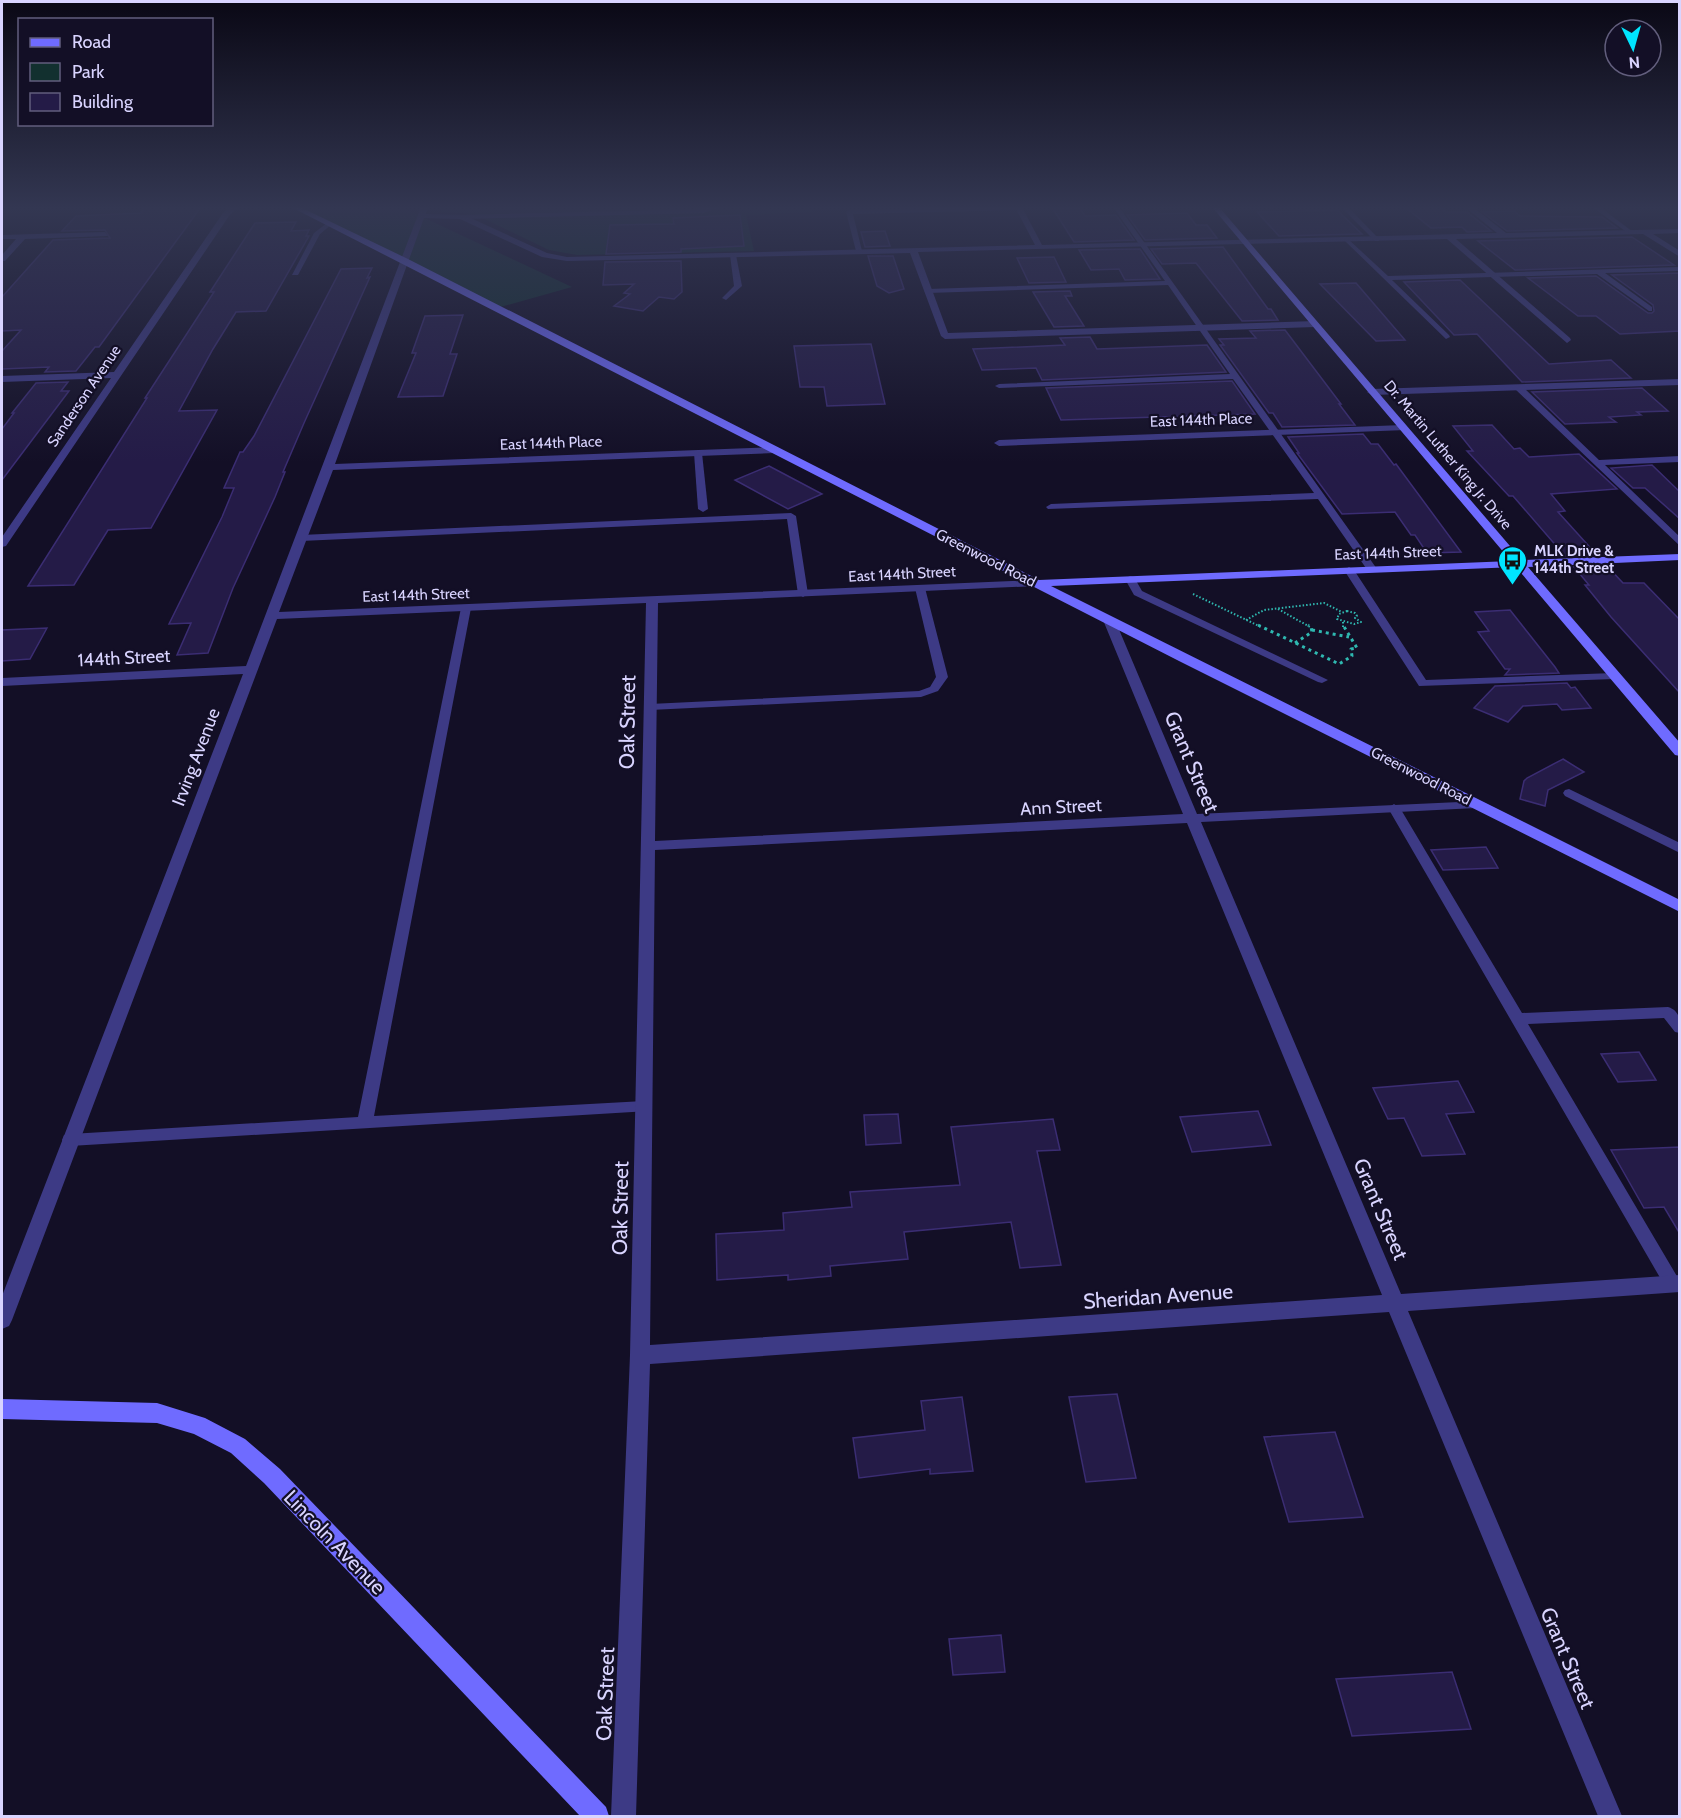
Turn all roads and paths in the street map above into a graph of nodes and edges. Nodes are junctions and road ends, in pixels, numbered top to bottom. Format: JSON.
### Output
{"nodes":[{"id":1,"x":928,"y":291,"type":"edge"},
{"id":2,"x":173,"y":292,"type":"edge"},
{"id":3,"x":393,"y":292,"type":"edge"},
{"id":4,"x":465,"y":292,"type":"edge"},
{"id":5,"x":732,"y":292,"type":"edge"},
{"id":6,"x":1176,"y":292,"type":"edge"},
{"id":7,"x":1288,"y":292,"type":"edge"},
{"id":8,"x":1400,"y":292,"type":"edge"},
{"id":9,"x":1512,"y":292,"type":"edge"},
{"id":10,"x":1626,"y":292,"type":"edge"},
{"id":11,"x":726,"y":298,"type":"dead end"},
{"id":12,"x":1649,"y":309,"type":"dead end"},
{"id":13,"x":1315,"y":324,"type":"junction"},
{"id":14,"x":1202,"y":328,"type":"junction"},
{"id":15,"x":1446,"y":337,"type":"dead end"},
{"id":16,"x":1567,"y":340,"type":"dead end"},
{"id":17,"x":116,"y":375,"type":"junction"},
{"id":18,"x":1236,"y":376,"type":"junction"},
{"id":19,"x":2,"y":379,"type":"edge"},
{"id":20,"x":1680,"y":382,"type":"edge"},
{"id":21,"x":999,"y":386,"type":"dead end"},
{"id":22,"x":1518,"y":387,"type":"junction"},
{"id":23,"x":1372,"y":392,"type":"junction"},
{"id":24,"x":1403,"y":428,"type":"junction"},
{"id":25,"x":1276,"y":433,"type":"junction"},
{"id":26,"x":999,"y":442,"type":"dead end"},
{"id":27,"x":774,"y":450,"type":"junction"},
{"id":28,"x":698,"y":453,"type":"junction"},
{"id":29,"x":1680,"y":459,"type":"edge"},
{"id":30,"x":1596,"y":463,"type":"junction"},
{"id":31,"x":328,"y":467,"type":"junction"},
{"id":32,"x":1320,"y":496,"type":"junction"},
{"id":33,"x":1051,"y":507,"type":"dead end"},
{"id":34,"x":703,"y":509,"type":"dead end"},
{"id":35,"x":300,"y":538,"type":"junction"},
{"id":36,"x":1680,"y":543,"type":"edge"},
{"id":37,"x":2,"y":544,"type":"edge"},
{"id":38,"x":1680,"y":557,"type":"edge"},
{"id":39,"x":1518,"y":563,"type":"junction"},
{"id":40,"x":1372,"y":569,"type":"junction"},
{"id":41,"x":1348,"y":570,"type":"junction"},
{"id":42,"x":1130,"y":579,"type":"junction"},
{"id":43,"x":1037,"y":583,"type":"junction"},
{"id":44,"x":920,"y":588,"type":"junction"},
{"id":45,"x":1186,"y":591,"type":"dead end"},
{"id":46,"x":803,"y":594,"type":"junction"},
{"id":47,"x":652,"y":601,"type":"junction"},
{"id":48,"x":466,"y":608,"type":"junction"},
{"id":49,"x":1277,"y":608,"type":"junction"},
{"id":50,"x":1342,"y":612,"type":"junction"},
{"id":51,"x":270,"y":616,"type":"junction"},
{"id":52,"x":1109,"y":620,"type":"junction"},
{"id":53,"x":1246,"y":620,"type":"junction"},
{"id":54,"x":1343,"y":622,"type":"junction"},
{"id":55,"x":1312,"y":630,"type":"junction"},
{"id":56,"x":1350,"y":637,"type":"junction"},
{"id":57,"x":1295,"y":643,"type":"junction"},
{"id":58,"x":249,"y":670,"type":"junction"},
{"id":59,"x":1614,"y":676,"type":"junction"},
{"id":60,"x":1323,"y":680,"type":"dead end"},
{"id":61,"x":2,"y":681,"type":"edge"},
{"id":62,"x":650,"y":707,"type":"junction"},
{"id":63,"x":1680,"y":752,"type":"edge"},
{"id":64,"x":1569,"y":793,"type":"dead end"},
{"id":65,"x":1476,"y":804,"type":"junction"},
{"id":66,"x":1394,"y":808,"type":"junction"},
{"id":67,"x":1191,"y":819,"type":"junction"},
{"id":68,"x":648,"y":846,"type":"junction"},
{"id":69,"x":1680,"y":849,"type":"edge"},
{"id":70,"x":1680,"y":907,"type":"edge"},
{"id":71,"x":1517,"y":1019,"type":"junction"},
{"id":72,"x":1680,"y":1029,"type":"edge"},
{"id":73,"x":644,"y":1107,"type":"junction"},
{"id":74,"x":365,"y":1123,"type":"junction"},
{"id":75,"x":70,"y":1140,"type":"junction"},
{"id":76,"x":1676,"y":1283,"type":"edge"},
{"id":77,"x":1396,"y":1304,"type":"junction"},
{"id":78,"x":2,"y":1320,"type":"edge"},
{"id":79,"x":640,"y":1355,"type":"junction"},
{"id":80,"x":2,"y":1409,"type":"edge"},
{"id":81,"x":597,"y":1816,"type":"edge"},
{"id":82,"x":623,"y":1816,"type":"edge"},
{"id":83,"x":1610,"y":1816,"type":"edge"}],
"edges":[{"from":1,"to":14,"type":"street"},
{"from":2,"to":17,"type":"street","name":"Sanderson Avenue"},
{"from":3,"to":31,"type":"street","name":"Irving Avenue"},
{"from":4,"to":27,"type":"street","name":"Greenwood Road"},
{"from":5,"to":11,"type":"lane"},
{"from":6,"to":14,"type":"lane"},
{"from":7,"to":13,"type":"street","name":"Dr. Martin Luther King Jr. Drive"},
{"from":8,"to":15,"type":"lane"},
{"from":9,"to":16,"type":"street"},
{"from":10,"to":12,"type":"lane"},
{"from":13,"to":14,"type":"street"},
{"from":13,"to":23,"type":"street","name":"Dr. Martin Luther King Jr. Drive"},
{"from":14,"to":18,"type":"lane"},
{"from":17,"to":19,"type":"street"},
{"from":17,"to":37,"type":"street","name":"Sanderson Avenue"},
{"from":18,"to":21,"type":"lane"},
{"from":18,"to":25,"type":"lane"},
{"from":20,"to":22,"type":"street"},
{"from":22,"to":23,"type":"street"},
{"from":22,"to":30,"type":"lane"},
{"from":23,"to":24,"type":"street","name":"Dr. Martin Luther King Jr. Drive"},
{"from":24,"to":25,"type":"street","name":"East 144th Place"},
{"from":24,"to":39,"type":"street","name":"Dr. Martin Luther King Jr. Drive"},
{"from":25,"to":26,"type":"street","name":"East 144th Place"},
{"from":25,"to":32,"type":"lane"},
{"from":27,"to":28,"type":"street","name":"East 144th Place"},
{"from":27,"to":43,"type":"street","name":"Greenwood Road"},
{"from":28,"to":31,"type":"street","name":"East 144th Place"},
{"from":28,"to":34,"type":"lane"},
{"from":29,"to":30,"type":"lane"},
{"from":30,"to":36,"type":"lane"},
{"from":31,"to":35,"type":"street","name":"Irving Avenue"},
{"from":32,"to":33,"type":"lane"},
{"from":32,"to":40,"type":"lane"},
{"from":35,"to":46,"type":"lane"},
{"from":35,"to":51,"type":"street","name":"Irving Avenue"},
{"from":38,"to":39,"type":"street","name":"East 144th Street"},
{"from":39,"to":40,"type":"street","name":"East 144th Street"},
{"from":39,"to":59,"type":"street","name":"Dr. Martin Luther King Jr. Drive"},
{"from":40,"to":41,"type":"street","name":"East 144th Street"},
{"from":41,"to":42,"type":"street","name":"East 144th Street"},
{"from":41,"to":59,"type":"lane"},
{"from":42,"to":43,"type":"street","name":"East 144th Street"},
{"from":42,"to":60,"type":"lane"},
{"from":43,"to":44,"type":"street","name":"East 144th Street"},
{"from":43,"to":52,"type":"street","name":"Greenwood Road"},
{"from":44,"to":46,"type":"street","name":"East 144th Street"},
{"from":44,"to":62,"type":"lane"},
{"from":45,"to":53,"type":"path"},
{"from":46,"to":47,"type":"street","name":"East 144th Street"},
{"from":47,"to":48,"type":"street","name":"East 144th Street"},
{"from":47,"to":62,"type":"street","name":"Oak Street"},
{"from":48,"to":51,"type":"street","name":"East 144th Street"},
{"from":48,"to":74,"type":"lane"},
{"from":49,"to":50,"type":"path"},
{"from":49,"to":53,"type":"path"},
{"from":49,"to":55,"type":"path"},
{"from":50,"to":54,"type":"path"},
{"from":50,"to":54,"type":"path"},
{"from":51,"to":58,"type":"street","name":"Irving Avenue"},
{"from":52,"to":65,"type":"street","name":"Greenwood Road"},
{"from":52,"to":67,"type":"street","name":"Grant Street"},
{"from":53,"to":57,"type":"path"},
{"from":54,"to":56,"type":"path"},
{"from":55,"to":56,"type":"path"},
{"from":55,"to":57,"type":"path"},
{"from":56,"to":57,"type":"path"},
{"from":58,"to":61,"type":"street","name":"144th Street"},
{"from":58,"to":75,"type":"street","name":"Irving Avenue"},
{"from":59,"to":63,"type":"street","name":"Dr. Martin Luther King Jr. Drive"},
{"from":62,"to":68,"type":"street","name":"Oak Street"},
{"from":64,"to":69,"type":"lane"},
{"from":65,"to":66,"type":"street","name":"Ann Street"},
{"from":65,"to":70,"type":"street","name":"Greenwood Road"},
{"from":66,"to":67,"type":"street","name":"Ann Street"},
{"from":66,"to":71,"type":"lane"},
{"from":67,"to":68,"type":"street","name":"Ann Street"},
{"from":67,"to":77,"type":"street","name":"Grant Street"},
{"from":68,"to":73,"type":"street","name":"Oak Street"},
{"from":71,"to":72,"type":"lane"},
{"from":71,"to":76,"type":"lane"},
{"from":73,"to":74,"type":"lane"},
{"from":73,"to":79,"type":"street","name":"Oak Street"},
{"from":74,"to":75,"type":"lane"},
{"from":75,"to":78,"type":"street","name":"Irving Avenue"},
{"from":76,"to":77,"type":"street","name":"Sheridan Avenue"},
{"from":77,"to":79,"type":"street","name":"Sheridan Avenue"},
{"from":77,"to":83,"type":"street","name":"Grant Street"},
{"from":79,"to":82,"type":"street","name":"Oak Street"},
{"from":80,"to":81,"type":"street","name":"Lincoln Avenue"}]}
